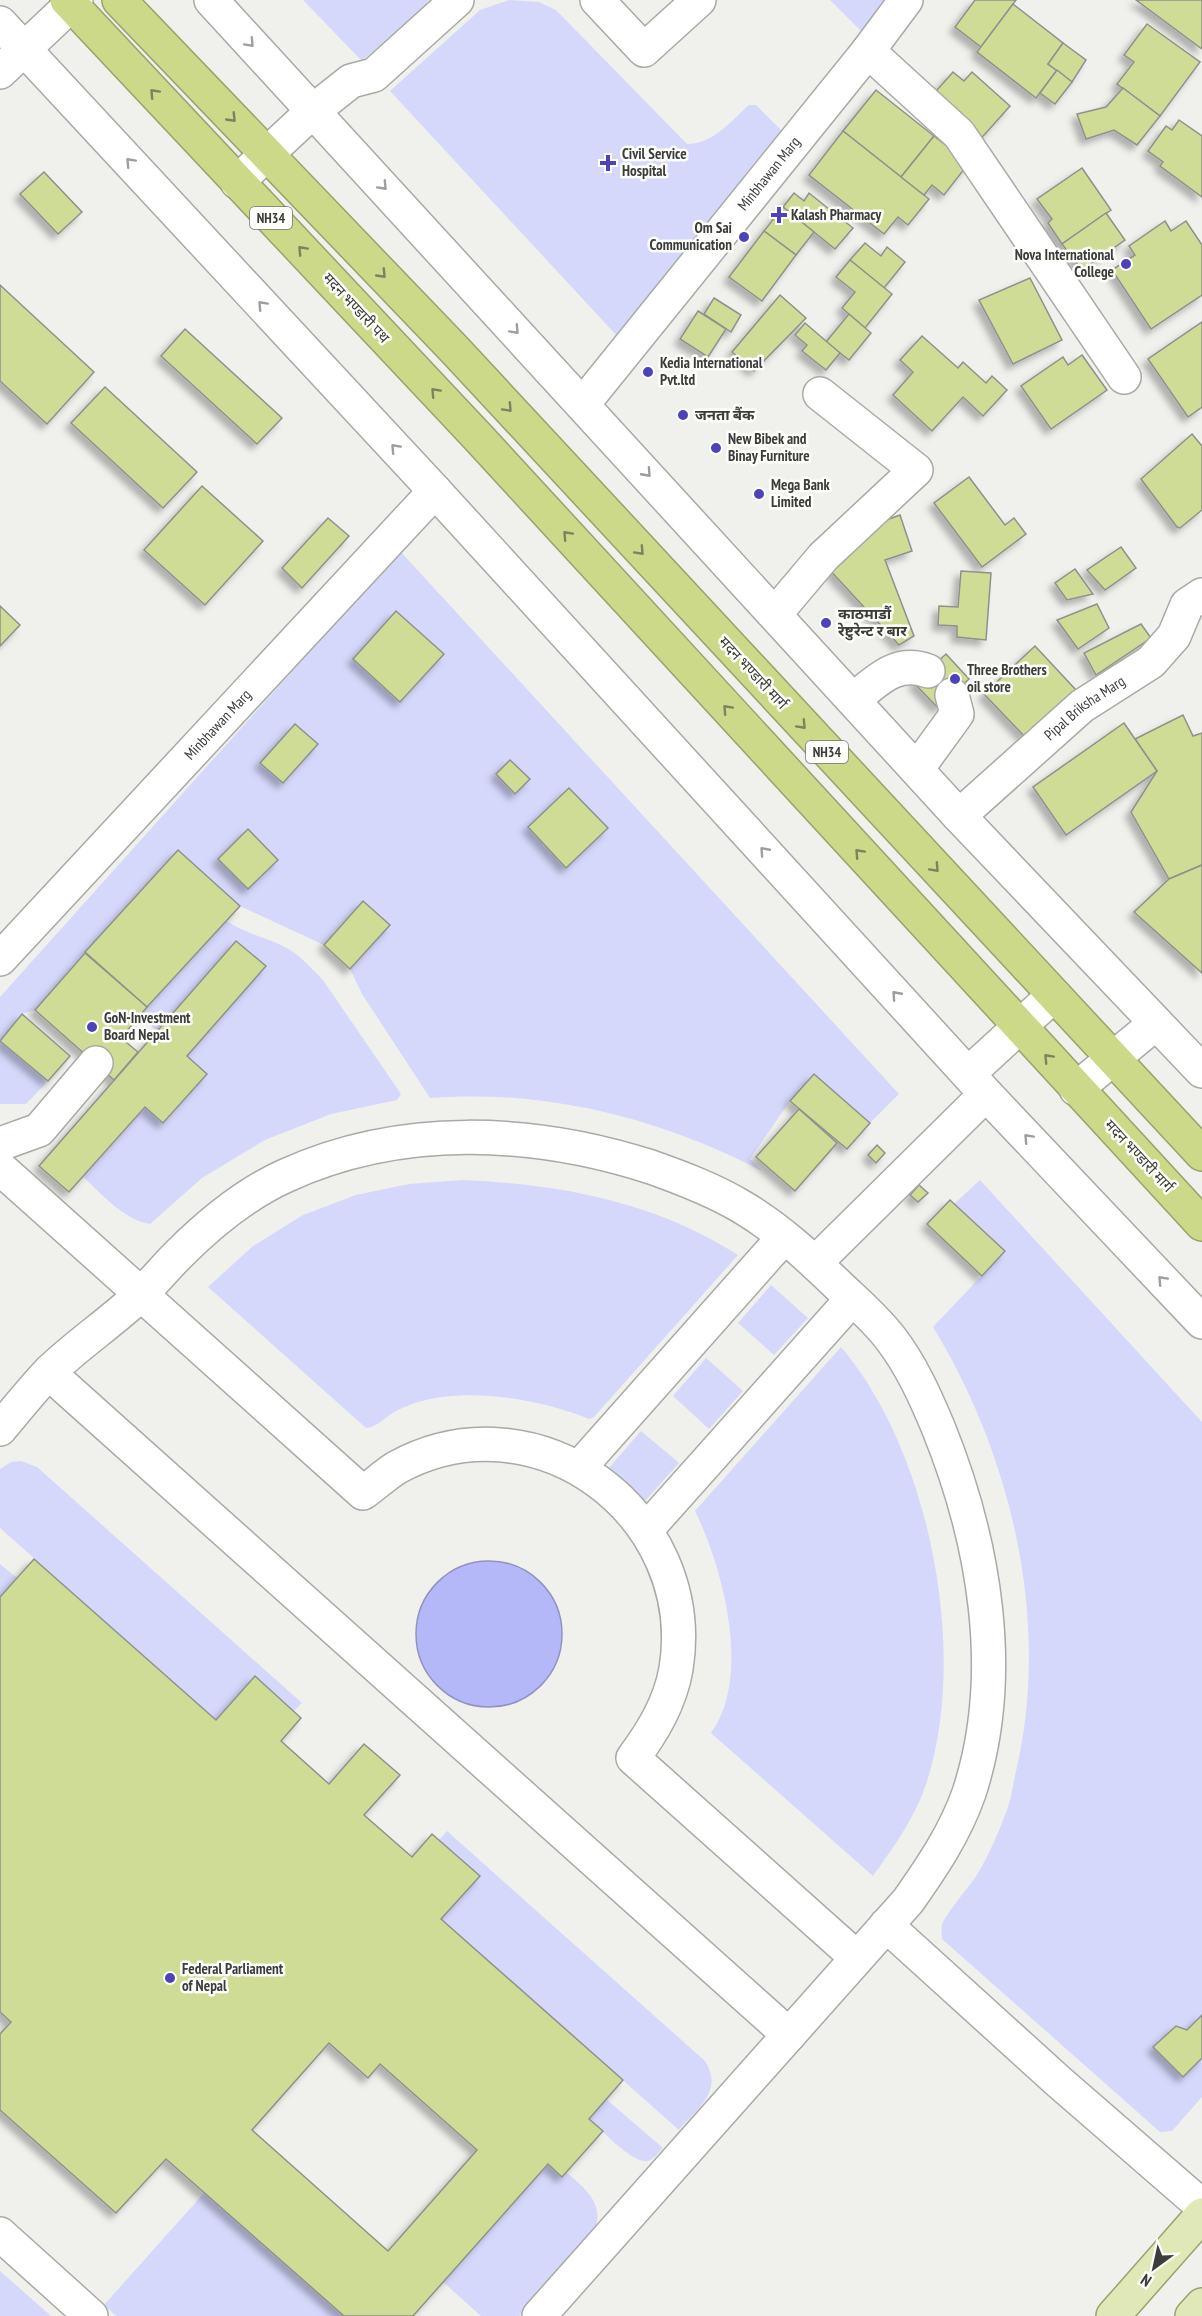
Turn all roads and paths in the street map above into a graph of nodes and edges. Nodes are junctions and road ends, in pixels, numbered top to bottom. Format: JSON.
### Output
{"nodes":[{"id":1,"x":119,"y":0,"type":"edge"},
{"id":2,"x":211,"y":0,"type":"edge"},
{"id":3,"x":457,"y":0,"type":"edge"},
{"id":4,"x":597,"y":0,"type":"edge"},
{"id":5,"x":699,"y":0,"type":"edge"},
{"id":6,"x":906,"y":0,"type":"edge"},
{"id":7,"x":71,"y":2,"type":"edge"},
{"id":8,"x":0,"y":23,"type":"edge"},
{"id":9,"x":25,"y":49,"type":"junction"},
{"id":10,"x":868,"y":51,"type":"junction"},
{"id":11,"x":0,"y":72,"type":"edge"},
{"id":12,"x":313,"y":111,"type":"junction"},
{"id":13,"x":267,"y":154,"type":"junction"},
{"id":14,"x":237,"y":182,"type":"junction"},
{"id":15,"x":1124,"y":377,"type":"dead end"},
{"id":16,"x":820,"y":394,"type":"dead end"},
{"id":17,"x":583,"y":404,"type":"junction"},
{"id":18,"x":476,"y":435,"type":"joint"},
{"id":19,"x":435,"y":491,"type":"junction"},
{"id":20,"x":1202,"y":595,"type":"edge"},
{"id":21,"x":775,"y":614,"type":"junction"},
{"id":22,"x":928,"y":671,"type":"dead end"},
{"id":23,"x":952,"y":695,"type":"dead end"},
{"id":24,"x":853,"y":700,"type":"junction"},
{"id":25,"x":917,"y":769,"type":"junction"},
{"id":26,"x":960,"y":816,"type":"junction"},
{"id":27,"x":0,"y":959,"type":"edge"},
{"id":28,"x":1054,"y":995,"type":"junction"},
{"id":29,"x":1156,"y":1023,"type":"junction"},
{"id":30,"x":1019,"y":1027,"type":"junction"},
{"id":31,"x":1113,"y":1059,"type":"junction"},
{"id":32,"x":96,"y":1064,"type":"dead end"},
{"id":33,"x":1202,"y":1071,"type":"edge"},
{"id":34,"x":977,"y":1084,"type":"junction"},
{"id":35,"x":1076,"y":1089,"type":"junction"},
{"id":36,"x":0,"y":1144,"type":"edge"},
{"id":37,"x":1202,"y":1154,"type":"edge"},
{"id":38,"x":0,"y":1168,"type":"edge"},
{"id":39,"x":1202,"y":1224,"type":"edge"},
{"id":40,"x":784,"y":1237,"type":"junction"},
{"id":41,"x":815,"y":1263,"type":"junction"},
{"id":42,"x":140,"y":1295,"type":"junction"},
{"id":43,"x":852,"y":1299,"type":"junction"},
{"id":44,"x":1202,"y":1323,"type":"edge"},
{"id":45,"x":49,"y":1373,"type":"junction"},
{"id":46,"x":0,"y":1429,"type":"edge"},
{"id":47,"x":579,"y":1468,"type":"junction"},
{"id":48,"x":646,"y":1530,"type":"junction"},
{"id":49,"x":886,"y":1925,"type":"junction"},
{"id":50,"x":857,"y":1958,"type":"junction"},
{"id":51,"x":789,"y":2035,"type":"junction"},
{"id":52,"x":1202,"y":2206,"type":"edge"},
{"id":53,"x":1202,"y":2215,"type":"edge"},
{"id":54,"x":0,"y":2234,"type":"edge"},
{"id":55,"x":1202,"y":2305,"type":"edge"},
{"id":56,"x":91,"y":2316,"type":"edge"},
{"id":57,"x":539,"y":2316,"type":"edge"},
{"id":58,"x":1113,"y":2316,"type":"edge"},
{"id":59,"x":1192,"y":2316,"type":"edge"}],
"edges":[{"from":1,"to":13,"type":"highway","number":"NH34","one_way":true},
{"from":2,"to":12,"type":"street","one_way":true},
{"from":3,"to":12,"type":"street"},
{"from":4,"to":5,"type":"street"},
{"from":6,"to":10,"type":"street","name":"Minbhawan Marg"},
{"from":7,"to":9,"type":"street","name":"मदन भण्डारी पथ","number":"NH34"},
{"from":14,"to":7,"type":"highway","name":"मदन भण्डारी पथ","number":"NH34","one_way":true},
{"from":8,"to":9,"type":"street"},
{"from":9,"to":11,"type":"street","name":"मदन भण्डारी पथ"},
{"from":19,"to":9,"type":"street","one_way":true},
{"from":10,"to":15,"type":"street"},
{"from":10,"to":17,"type":"street","name":"Minbhawan Marg"},
{"from":12,"to":13,"type":"street"},
{"from":12,"to":17,"type":"street","one_way":true},
{"from":13,"to":14,"type":"street"},
{"from":13,"to":28,"type":"highway","name":"मदन भण्डारी मार्ग","number":"NH34","one_way":true},
{"from":18,"to":14,"type":"highway","name":"मदन भण्डारी पथ","number":"NH34","one_way":true},
{"from":16,"to":21,"type":"street"},
{"from":17,"to":21,"type":"street","one_way":true},
{"from":30,"to":18,"type":"highway","name":"मदन भण्डारी मार्ग","number":"NH34","one_way":true},
{"from":19,"to":27,"type":"street","name":"Minbhawan Marg"},
{"from":34,"to":19,"type":"street","one_way":true},
{"from":20,"to":26,"type":"street","name":"Pipal Briksha Marg"},
{"from":21,"to":24,"type":"street"},
{"from":22,"to":24,"type":"street"},
{"from":23,"to":25,"type":"street"},
{"from":24,"to":25,"type":"street"},
{"from":25,"to":26,"type":"street"},
{"from":26,"to":29,"type":"street"},
{"from":28,"to":30,"type":"street"},
{"from":28,"to":31,"type":"highway","name":"मदन भण्डारी मार्ग","number":"NH34"},
{"from":29,"to":31,"type":"street"},
{"from":29,"to":33,"type":"street"},
{"from":30,"to":34,"type":"street"},
{"from":35,"to":30,"type":"highway","name":"मदन भण्डारी मार्ग","number":"NH34","one_way":true},
{"from":31,"to":35,"type":"street"},
{"from":31,"to":37,"type":"highway","name":"मदन भण्डारी मार्ग","number":"NH34"},
{"from":32,"to":36,"type":"street"},
{"from":34,"to":41,"type":"street"},
{"from":44,"to":34,"type":"street","one_way":true},
{"from":35,"to":39,"type":"highway","name":"मदन भण्डारी मार्ग","number":"NH34"},
{"from":38,"to":42,"type":"street"},
{"from":40,"to":41,"type":"street"},
{"from":40,"to":42,"type":"street"},
{"from":40,"to":47,"type":"street"},
{"from":41,"to":43,"type":"street"},
{"from":42,"to":45,"type":"street"},
{"from":42,"to":47,"type":"street"},
{"from":43,"to":48,"type":"street"},
{"from":43,"to":49,"type":"street"},
{"from":45,"to":46,"type":"street"},
{"from":45,"to":51,"type":"street"},
{"from":47,"to":48,"type":"street"},
{"from":48,"to":50,"type":"street"},
{"from":49,"to":50,"type":"street"},
{"from":49,"to":52,"type":"street"},
{"from":50,"to":51,"type":"street"},
{"from":51,"to":57,"type":"street"},
{"from":53,"to":58,"type":"main road"},
{"from":54,"to":56,"type":"street"},
{"from":55,"to":59,"type":"main road"}]}
